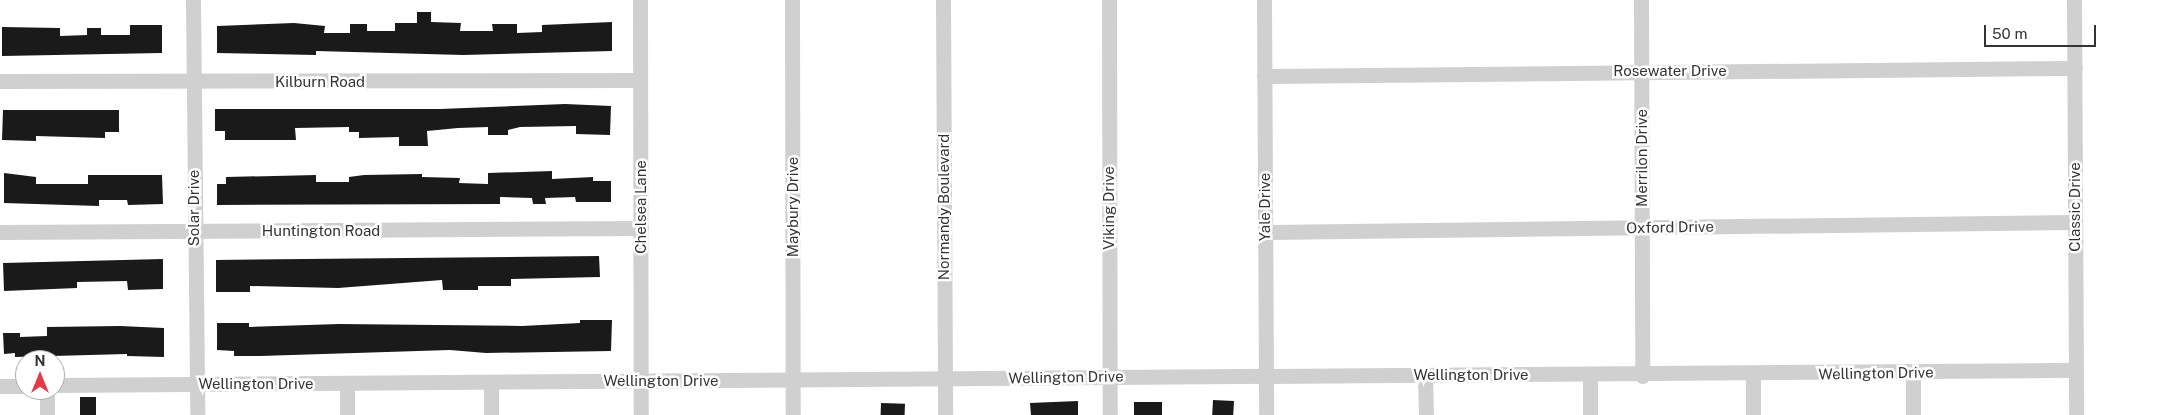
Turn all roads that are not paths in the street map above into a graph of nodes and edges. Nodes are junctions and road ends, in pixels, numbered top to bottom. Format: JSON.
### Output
{"nodes":[{"id":1,"x":193,"y":0,"type":"edge"},
{"id":2,"x":640,"y":0,"type":"edge"},
{"id":3,"x":792,"y":0,"type":"edge"},
{"id":4,"x":943,"y":0,"type":"edge"},
{"id":5,"x":1109,"y":0,"type":"edge"},
{"id":6,"x":1264,"y":0,"type":"edge"},
{"id":7,"x":1641,"y":0,"type":"edge"},
{"id":8,"x":2074,"y":0,"type":"edge"},
{"id":9,"x":2075,"y":68,"type":"junction"},
{"id":10,"x":1641,"y":71,"type":"junction"},
{"id":11,"x":1264,"y":76,"type":"junction"},
{"id":12,"x":640,"y":80,"type":"junction"},
{"id":13,"x":0,"y":81,"type":"edge"},
{"id":14,"x":194,"y":83,"type":"junction"},
{"id":15,"x":2075,"y":222,"type":"junction"},
{"id":16,"x":1642,"y":227,"type":"junction"},
{"id":17,"x":641,"y":228,"type":"junction"},
{"id":18,"x":0,"y":232,"type":"edge"},
{"id":19,"x":195,"y":232,"type":"junction"},
{"id":20,"x":1265,"y":232,"type":"junction"},
{"id":21,"x":2076,"y":370,"type":"junction"},
{"id":22,"x":1913,"y":373,"type":"junction"},
{"id":23,"x":1753,"y":374,"type":"junction"},
{"id":24,"x":1266,"y":375,"type":"junction"},
{"id":25,"x":1425,"y":375,"type":"junction"},
{"id":26,"x":1590,"y":375,"type":"junction"},
{"id":27,"x":1642,"y":376,"type":"junction"},
{"id":28,"x":1110,"y":377,"type":"junction"},
{"id":29,"x":945,"y":378,"type":"junction"},
{"id":30,"x":793,"y":380,"type":"junction"},
{"id":31,"x":641,"y":381,"type":"junction"},
{"id":32,"x":491,"y":382,"type":"junction"},
{"id":33,"x":347,"y":383,"type":"junction"},
{"id":34,"x":196,"y":384,"type":"junction"},
{"id":35,"x":0,"y":386,"type":"edge"},
{"id":36,"x":15,"y":386,"type":"edge"},
{"id":37,"x":65,"y":386,"type":"edge"},
{"id":38,"x":48,"y":400,"type":"edge"},
{"id":39,"x":48,"y":415,"type":"edge"},
{"id":40,"x":196,"y":415,"type":"edge"},
{"id":41,"x":347,"y":415,"type":"edge"},
{"id":42,"x":491,"y":415,"type":"edge"},
{"id":43,"x":641,"y":415,"type":"edge"},
{"id":44,"x":793,"y":415,"type":"edge"},
{"id":45,"x":945,"y":415,"type":"edge"},
{"id":46,"x":1110,"y":415,"type":"edge"},
{"id":47,"x":1266,"y":415,"type":"edge"},
{"id":48,"x":1426,"y":415,"type":"edge"},
{"id":49,"x":1590,"y":415,"type":"edge"},
{"id":50,"x":1753,"y":415,"type":"edge"},
{"id":51,"x":1913,"y":415,"type":"edge"},
{"id":52,"x":2076,"y":415,"type":"edge"}],
"edges":[{"from":1,"to":14,"type":"street","name":"Solar Drive"},
{"from":2,"to":12,"type":"street","name":"Chelsea Lane"},
{"from":3,"to":30,"type":"street","name":"Maybury Drive"},
{"from":4,"to":29,"type":"street","name":"Normandy Boulevard"},
{"from":5,"to":28,"type":"street","name":"Viking Drive"},
{"from":6,"to":11,"type":"street","name":"Yale Drive"},
{"from":7,"to":10,"type":"street","name":"Merrilon Drive"},
{"from":8,"to":9,"type":"street","name":"Classic Drive"},
{"from":9,"to":10,"type":"street","name":"Rosewater Drive"},
{"from":9,"to":15,"type":"street","name":"Classic Drive"},
{"from":10,"to":11,"type":"street","name":"Rosewater Drive"},
{"from":10,"to":16,"type":"street","name":"Merrilon Drive"},
{"from":11,"to":20,"type":"street","name":"Yale Drive"},
{"from":12,"to":14,"type":"street","name":"Kilburn Road"},
{"from":12,"to":17,"type":"street","name":"Chelsea Lane"},
{"from":13,"to":14,"type":"street","name":"Kilburn Road"},
{"from":14,"to":19,"type":"street","name":"Solar Drive"},
{"from":15,"to":16,"type":"street","name":"Oxford Drive"},
{"from":15,"to":21,"type":"street","name":"Classic Drive"},
{"from":16,"to":20,"type":"street","name":"Oxford Drive"},
{"from":16,"to":27,"type":"street","name":"Merrilon Drive"},
{"from":17,"to":19,"type":"street","name":"Huntington Road"},
{"from":17,"to":31,"type":"street","name":"Chelsea Lane"},
{"from":18,"to":19,"type":"street","name":"Huntington Road"},
{"from":19,"to":34,"type":"street","name":"Solar Drive"},
{"from":20,"to":24,"type":"street","name":"Yale Drive"},
{"from":21,"to":22,"type":"street","name":"Wellington Drive"},
{"from":21,"to":52,"type":"street","name":"Classic Drive"},
{"from":22,"to":23,"type":"street","name":"Wellington Drive"},
{"from":22,"to":51,"type":"street"},
{"from":23,"to":27,"type":"street","name":"Wellington Drive"},
{"from":23,"to":50,"type":"street"},
{"from":24,"to":25,"type":"street","name":"Wellington Drive"},
{"from":24,"to":28,"type":"street","name":"Wellington Drive"},
{"from":24,"to":47,"type":"street","name":"Yale Drive"},
{"from":25,"to":26,"type":"street","name":"Wellington Drive"},
{"from":25,"to":48,"type":"street"},
{"from":26,"to":27,"type":"street","name":"Wellington Drive"},
{"from":26,"to":49,"type":"street"},
{"from":28,"to":29,"type":"street","name":"Wellington Drive"},
{"from":28,"to":46,"type":"street","name":"Viking Drive"},
{"from":29,"to":30,"type":"street","name":"Wellington Drive"},
{"from":29,"to":45,"type":"street","name":"Normandy Boulevard"},
{"from":30,"to":31,"type":"street","name":"Wellington Drive"},
{"from":30,"to":44,"type":"street","name":"Maybury Drive"},
{"from":31,"to":32,"type":"street","name":"Wellington Drive"},
{"from":31,"to":43,"type":"street","name":"Chelsea Lane"},
{"from":32,"to":33,"type":"street","name":"Wellington Drive"},
{"from":32,"to":42,"type":"street"},
{"from":33,"to":34,"type":"street","name":"Wellington Drive"},
{"from":33,"to":41,"type":"street"},
{"from":34,"to":37,"type":"street","name":"Wellington Drive"},
{"from":34,"to":40,"type":"street","name":"Solar Drive"},
{"from":35,"to":36,"type":"street"},
{"from":38,"to":39,"type":"street"}]}
